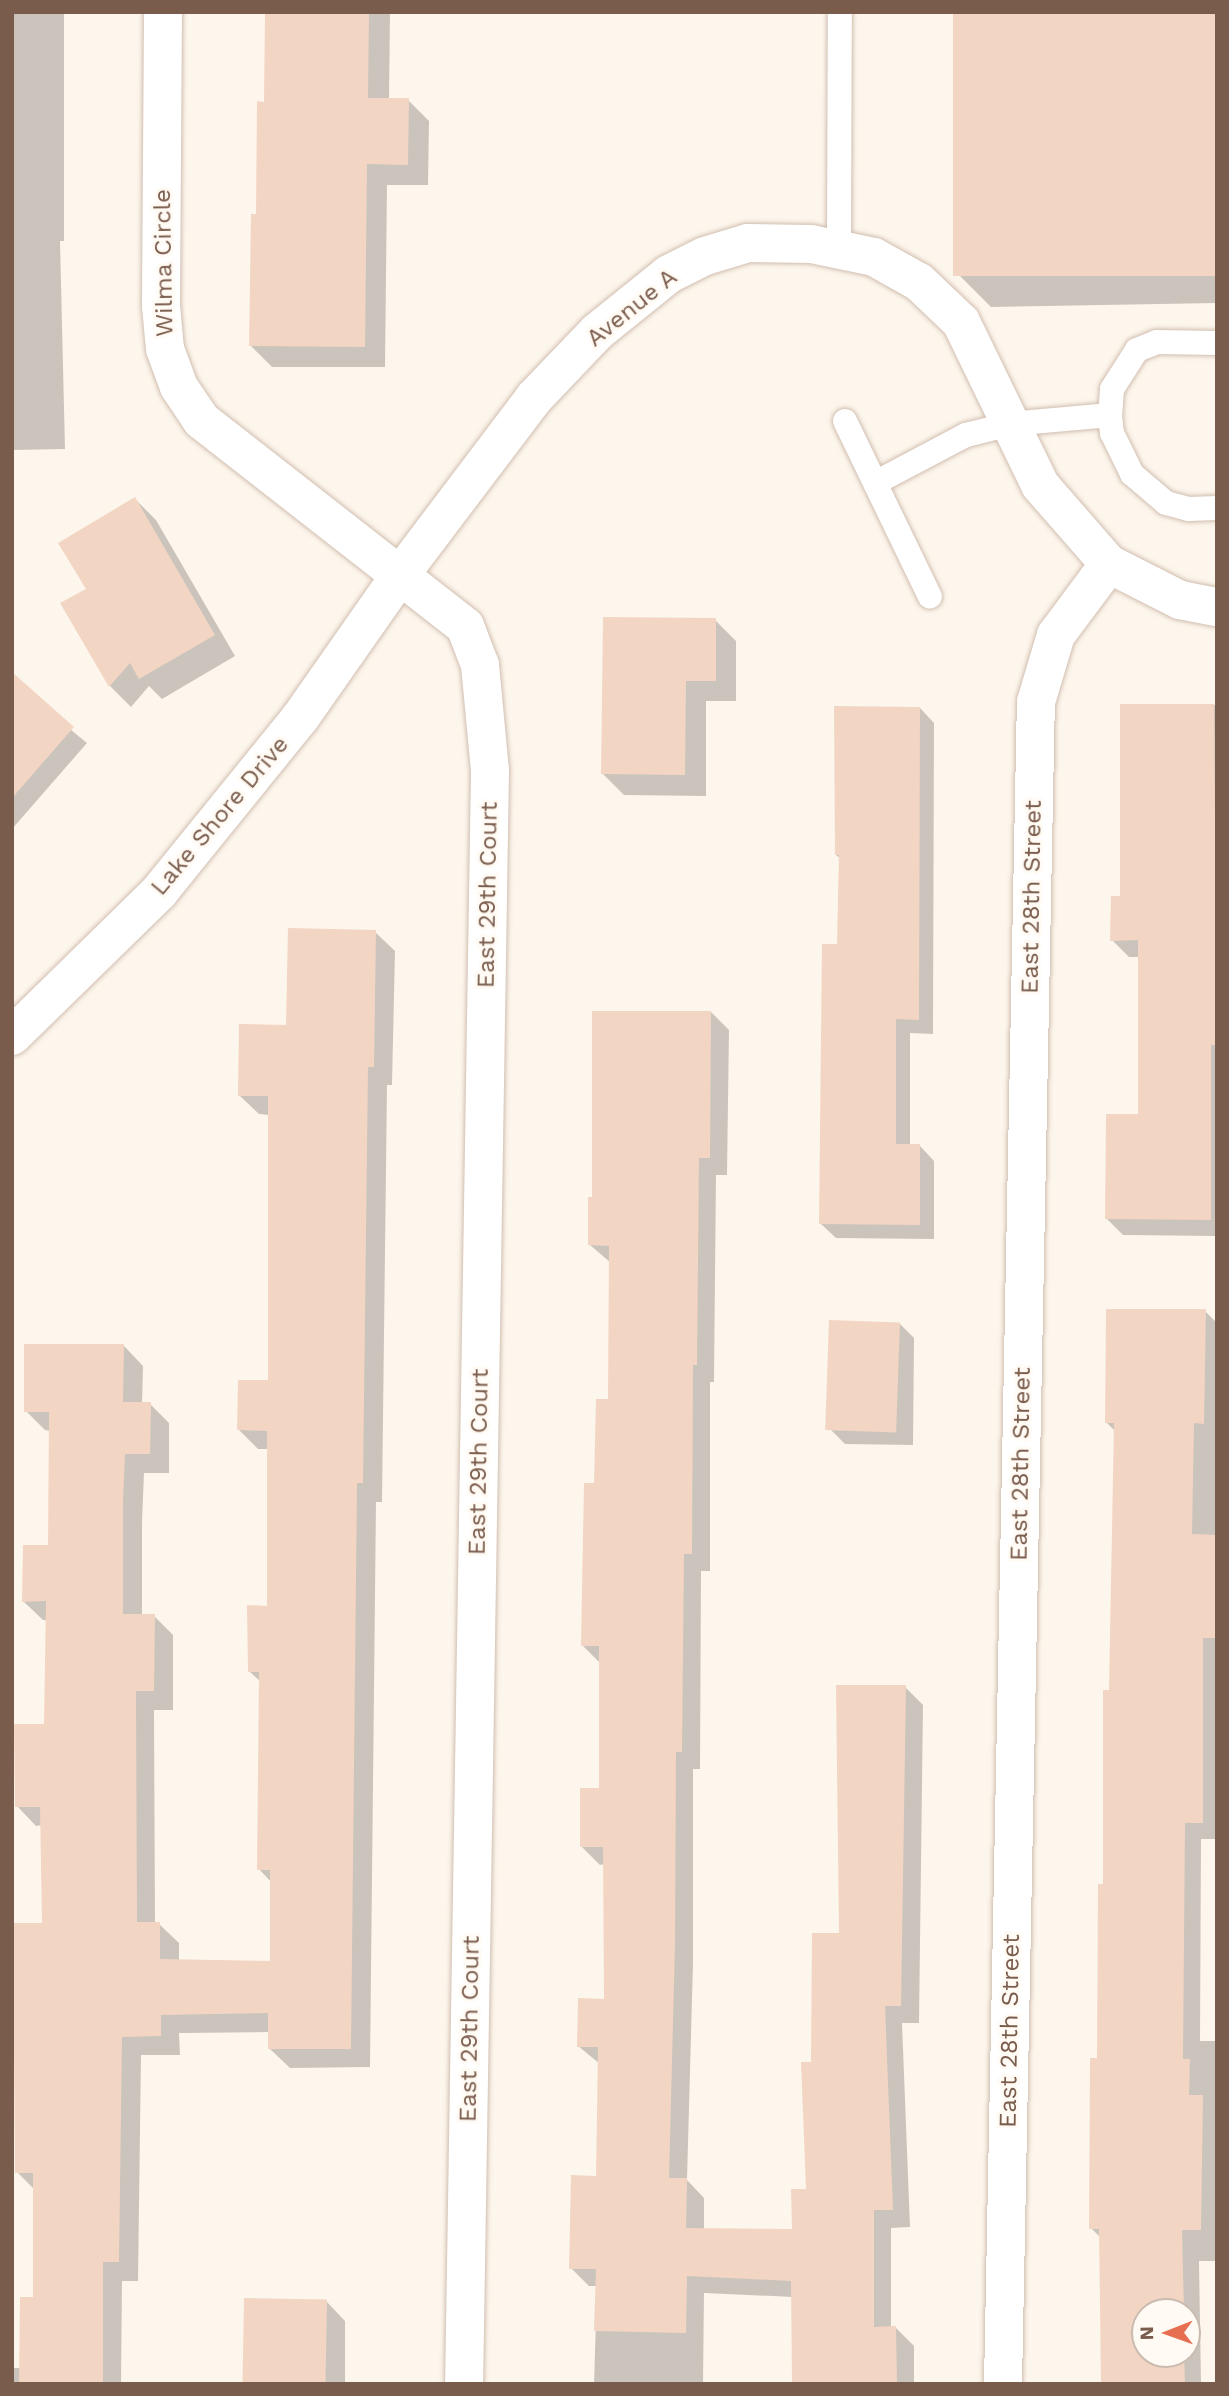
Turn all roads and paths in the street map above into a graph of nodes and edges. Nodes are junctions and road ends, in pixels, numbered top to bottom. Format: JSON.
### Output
{"nodes":[{"id":1,"x":163,"y":12,"type":"edge"},
{"id":2,"x":840,"y":12,"type":"edge"},
{"id":3,"x":839,"y":249,"type":"junction"},
{"id":4,"x":1217,"y":343,"type":"edge"},
{"id":5,"x":1110,"y":415,"type":"junction"},
{"id":6,"x":845,"y":421,"type":"dead end"},
{"id":7,"x":1010,"y":424,"type":"junction"},
{"id":8,"x":875,"y":484,"type":"junction"},
{"id":9,"x":1217,"y":508,"type":"edge"},
{"id":10,"x":1108,"y":564,"type":"junction"},
{"id":11,"x":401,"y":574,"type":"junction"},
{"id":12,"x":930,"y":597,"type":"dead end"},
{"id":13,"x":1217,"y":607,"type":"edge"},
{"id":14,"x":12,"y":1036,"type":"edge"},
{"id":15,"x":464,"y":2384,"type":"edge"},
{"id":16,"x":1003,"y":2384,"type":"edge"}],
"edges":[{"from":1,"to":11,"type":"street","name":"Wilma Circle"},
{"from":2,"to":3,"type":"lane"},
{"from":3,"to":7,"type":"street","name":"Avenue A"},
{"from":3,"to":11,"type":"street","name":"Avenue A"},
{"from":4,"to":5,"type":"lane"},
{"from":5,"to":7,"type":"lane"},
{"from":5,"to":9,"type":"lane"},
{"from":6,"to":8,"type":"lane"},
{"from":7,"to":8,"type":"lane"},
{"from":7,"to":10,"type":"street","name":"Avenue A"},
{"from":8,"to":12,"type":"lane"},
{"from":10,"to":13,"type":"street","name":"Avenue A"},
{"from":10,"to":16,"type":"street","name":"East 28th Street"},
{"from":11,"to":14,"type":"street","name":"Lake Shore Drive"},
{"from":11,"to":15,"type":"street","name":"East 29th Court"}]}
